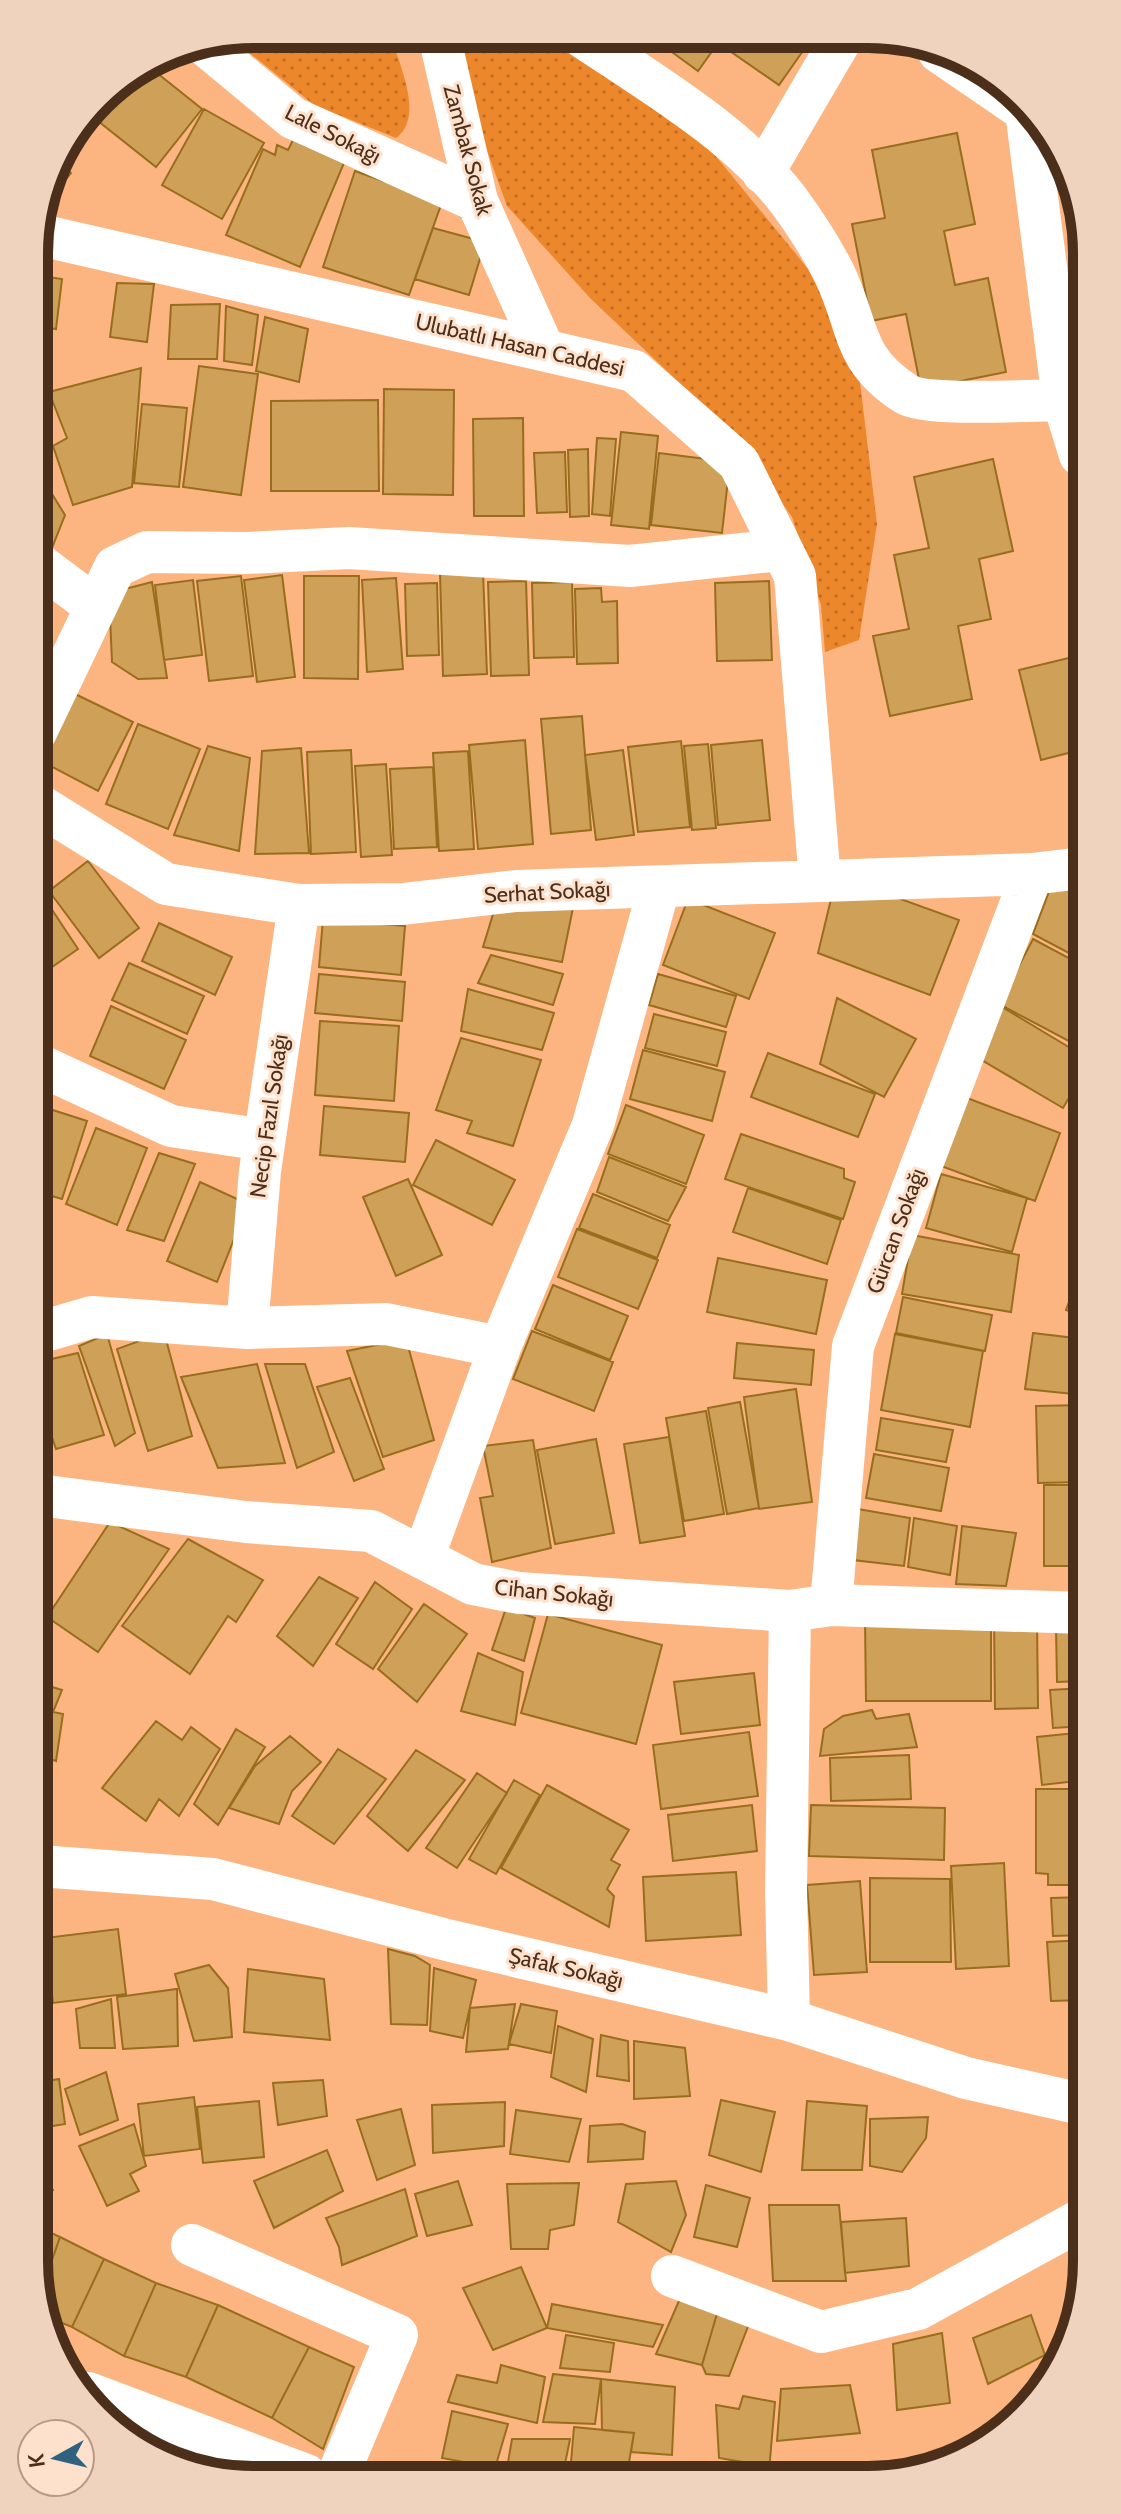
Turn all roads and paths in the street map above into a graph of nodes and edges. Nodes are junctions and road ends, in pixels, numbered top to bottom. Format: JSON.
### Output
{"nodes":[{"id":1,"x":442,"y":48,"type":"edge"},
{"id":2,"x":599,"y":48,"type":"edge"},
{"id":3,"x":836,"y":48,"type":"edge"},
{"id":4,"x":214,"y":52,"type":"edge"},
{"id":5,"x":1029,"y":125,"type":"edge"},
{"id":6,"x":763,"y":173,"type":"junction"},
{"id":7,"x":477,"y":201,"type":"junction"},
{"id":8,"x":48,"y":237,"type":"edge"},
{"id":9,"x":544,"y":350,"type":"junction"},
{"id":10,"x":1063,"y":400,"type":"junction"},
{"id":11,"x":1073,"y":432,"type":"edge"},
{"id":12,"x":780,"y":550,"type":"junction"},
{"id":13,"x":48,"y":571,"type":"edge"},
{"id":14,"x":96,"y":607,"type":"junction"},
{"id":15,"x":48,"y":707,"type":"edge"},
{"id":16,"x":48,"y":810,"type":"edge"},
{"id":17,"x":1073,"y":869,"type":"edge"},
{"id":18,"x":1032,"y":874,"type":"junction"},
{"id":19,"x":820,"y":881,"type":"junction"},
{"id":20,"x":659,"y":888,"type":"junction"},
{"id":21,"x":299,"y":905,"type":"junction"},
{"id":22,"x":48,"y":1069,"type":"edge"},
{"id":23,"x":264,"y":1140,"type":"junction"},
{"id":24,"x":247,"y":1328,"type":"junction"},
{"id":25,"x":48,"y":1330,"type":"edge"},
{"id":26,"x":500,"y":1347,"type":"junction"},
{"id":27,"x":48,"y":1496,"type":"edge"},
{"id":28,"x":423,"y":1558,"type":"junction"},
{"id":29,"x":831,"y":1605,"type":"junction"},
{"id":30,"x":790,"y":1611,"type":"junction"},
{"id":31,"x":1073,"y":1613,"type":"edge"},
{"id":32,"x":48,"y":1867,"type":"edge"},
{"id":33,"x":789,"y":2020,"type":"junction"},
{"id":34,"x":1073,"y":2102,"type":"edge"},
{"id":35,"x":1073,"y":2224,"type":"edge"},
{"id":36,"x":192,"y":2245,"type":"dead end"},
{"id":37,"x":672,"y":2276,"type":"dead end"},
{"id":38,"x":101,"y":2398,"type":"edge"},
{"id":39,"x":282,"y":2466,"type":"edge"},
{"id":40,"x":342,"y":2466,"type":"edge"}],
"edges":[{"from":1,"to":7,"type":"street","name":"Zambak Sokak"},
{"from":2,"to":6,"type":"street"},
{"from":3,"to":6,"type":"street"},
{"from":4,"to":7,"type":"street","name":"Lale Sokağı"},
{"from":5,"to":10,"type":"street"},
{"from":6,"to":10,"type":"street"},
{"from":7,"to":9,"type":"street","name":"Zambak Sokak"},
{"from":8,"to":9,"type":"street","name":"Ulubatlı Hasan Caddesi"},
{"from":9,"to":12,"type":"street","name":"Ulubatlı Hasan Caddesi"},
{"from":10,"to":11,"type":"street"},
{"from":12,"to":14,"type":"street"},
{"from":12,"to":19,"type":"street","name":"Ulubatlı Hasan Caddesi"},
{"from":13,"to":14,"type":"street"},
{"from":14,"to":15,"type":"street"},
{"from":16,"to":21,"type":"street","name":"Serhat Sokağı"},
{"from":17,"to":18,"type":"street","name":"Serhat Sokağı"},
{"from":18,"to":19,"type":"street","name":"Serhat Sokağı"},
{"from":18,"to":29,"type":"street","name":"Gürcan Sokağı"},
{"from":19,"to":20,"type":"street","name":"Serhat Sokağı"},
{"from":20,"to":21,"type":"street","name":"Serhat Sokağı"},
{"from":20,"to":26,"type":"street"},
{"from":21,"to":23,"type":"street","name":"Necip Fazıl Sokağı"},
{"from":22,"to":23,"type":"street"},
{"from":23,"to":24,"type":"street","name":"Necip Fazıl Sokağı"},
{"from":24,"to":25,"type":"street"},
{"from":24,"to":26,"type":"street"},
{"from":26,"to":28,"type":"street"},
{"from":27,"to":28,"type":"street","name":"Cihan Sokağı"},
{"from":28,"to":30,"type":"street","name":"Cihan Sokağı"},
{"from":29,"to":30,"type":"street","name":"Cihan Sokağı"},
{"from":29,"to":31,"type":"street","name":"Cihan Sokağı"},
{"from":30,"to":33,"type":"street"},
{"from":32,"to":33,"type":"street","name":"Şafak Sokağı"},
{"from":33,"to":34,"type":"street","name":"Şafak Sokağı"},
{"from":35,"to":37,"type":"street"},
{"from":36,"to":40,"type":"street"},
{"from":38,"to":39,"type":"street"}]}
